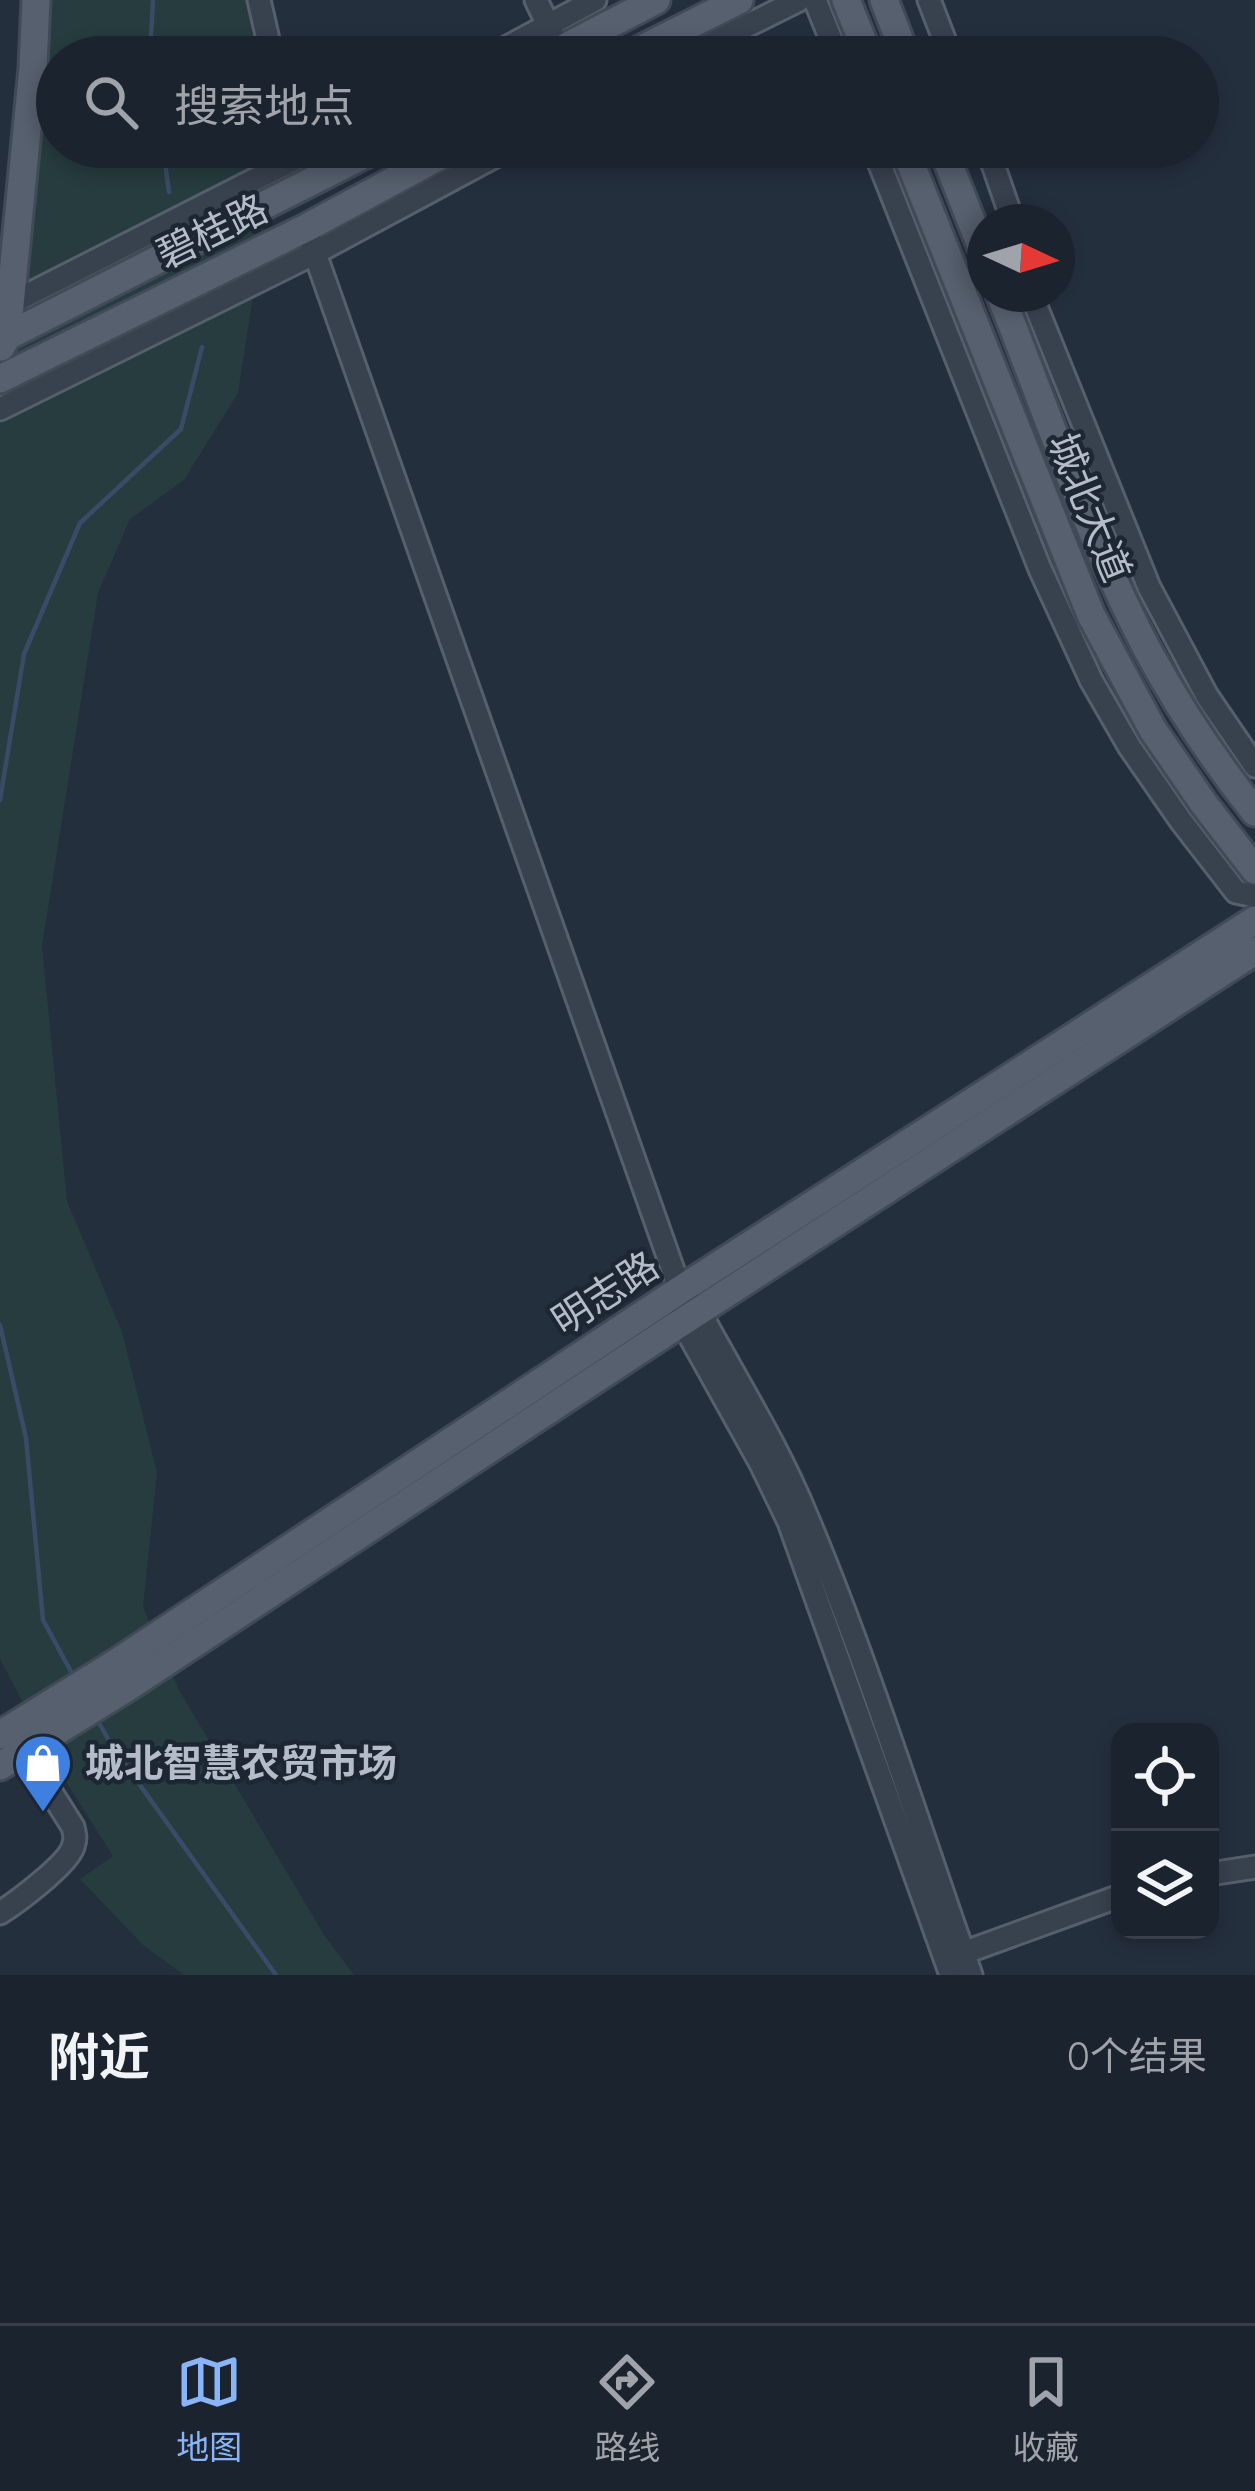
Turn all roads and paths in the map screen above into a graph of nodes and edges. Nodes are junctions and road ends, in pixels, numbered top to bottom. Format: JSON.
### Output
{"nodes":[{"id":1,"x":36,"y":0,"type":"edge"},
{"id":2,"x":259,"y":0,"type":"edge"},
{"id":3,"x":536,"y":0,"type":"edge"},
{"id":4,"x":596,"y":0,"type":"edge"},
{"id":5,"x":656,"y":0,"type":"edge"},
{"id":6,"x":739,"y":0,"type":"edge"},
{"id":7,"x":799,"y":0,"type":"edge"},
{"id":8,"x":815,"y":0,"type":"edge"},
{"id":9,"x":846,"y":0,"type":"edge"},
{"id":10,"x":884,"y":0,"type":"edge"},
{"id":11,"x":929,"y":0,"type":"edge"},
{"id":12,"x":267,"y":36,"type":"edge"},
{"id":13,"x":549,"y":36,"type":"edge"},
{"id":14,"x":560,"y":36,"type":"edge"},
{"id":15,"x":571,"y":36,"type":"edge"},
{"id":16,"x":668,"y":36,"type":"edge"},
{"id":17,"x":726,"y":36,"type":"edge"},
{"id":18,"x":830,"y":36,"type":"edge"},
{"id":19,"x":861,"y":36,"type":"edge"},
{"id":20,"x":899,"y":36,"type":"edge"},
{"id":21,"x":943,"y":36,"type":"edge"},
{"id":22,"x":289,"y":168,"type":"edge"},
{"id":23,"x":423,"y":168,"type":"edge"},
{"id":24,"x":466,"y":168,"type":"edge"},
{"id":25,"x":881,"y":168,"type":"edge"},
{"id":26,"x":912,"y":168,"type":"edge"},
{"id":27,"x":950,"y":168,"type":"edge"},
{"id":28,"x":994,"y":168,"type":"edge"},
{"id":29,"x":1007,"y":204,"type":"edge"},
{"id":30,"x":967,"y":210,"type":"edge"},
{"id":31,"x":310,"y":240,"type":"junction"},
{"id":32,"x":1007,"y":312,"type":"edge"},
{"id":33,"x":1038,"y":312,"type":"edge"},
{"id":34,"x":3,"y":327,"type":"edge"},
{"id":35,"x":0,"y":379,"type":"edge"},
{"id":36,"x":0,"y":409,"type":"edge"},
{"id":37,"x":1255,"y":766,"type":"edge"},
{"id":38,"x":1255,"y":812,"type":"edge"},
{"id":39,"x":1255,"y":870,"type":"edge"},
{"id":40,"x":1255,"y":896,"type":"edge"},
{"id":41,"x":1255,"y":920,"type":"edge"},
{"id":42,"x":1255,"y":951,"type":"edge"},
{"id":43,"x":687,"y":1308,"type":"junction"},
{"id":44,"x":0,"y":1701,"type":"edge"},
{"id":45,"x":12,"y":1738,"type":"edge"},
{"id":46,"x":0,"y":1766,"type":"edge"},
{"id":47,"x":1255,"y":1867,"type":"edge"},
{"id":48,"x":1219,"y":1873,"type":"edge"},
{"id":49,"x":1111,"y":1900,"type":"edge"},
{"id":50,"x":0,"y":1913,"type":"edge"},
{"id":51,"x":958,"y":1966,"type":"edge"}],
"edges":[{"from":1,"to":34,"type":"main road"},
{"from":2,"to":12,"type":"street"},
{"from":3,"to":13,"type":"street"},
{"from":4,"to":14,"type":"street"},
{"from":5,"to":15,"type":"main road"},
{"from":6,"to":16,"type":"main road"},
{"from":7,"to":17,"type":"street"},
{"from":8,"to":18,"type":"street"},
{"from":9,"to":19,"type":"main road"},
{"from":10,"to":20,"type":"main road"},
{"from":11,"to":21,"type":"street"},
{"from":22,"to":34,"type":"main road","name":"碧桂路"},
{"from":23,"to":31,"type":"main road","name":"碧桂路"},
{"from":24,"to":31,"type":"street"},
{"from":25,"to":40,"type":"street"},
{"from":26,"to":39,"type":"main road","name":"城北大道"},
{"from":27,"to":30,"type":"main road"},
{"from":28,"to":29,"type":"street"},
{"from":31,"to":35,"type":"main road","name":"碧桂路"},
{"from":31,"to":36,"type":"street"},
{"from":31,"to":43,"type":"street"},
{"from":32,"to":38,"type":"main road","name":"城北大道"},
{"from":33,"to":37,"type":"street"},
{"from":41,"to":43,"type":"main road","name":"明志路"},
{"from":42,"to":43,"type":"main road","name":"明志路"},
{"from":43,"to":45,"type":"main road","name":"明志路"},
{"from":43,"to":51,"type":"street"},
{"from":44,"to":45,"type":"main road"},
{"from":45,"to":46,"type":"main road","name":"明志路"},
{"from":45,"to":50,"type":"street"},
{"from":47,"to":48,"type":"street"},
{"from":49,"to":51,"type":"street"}]}
